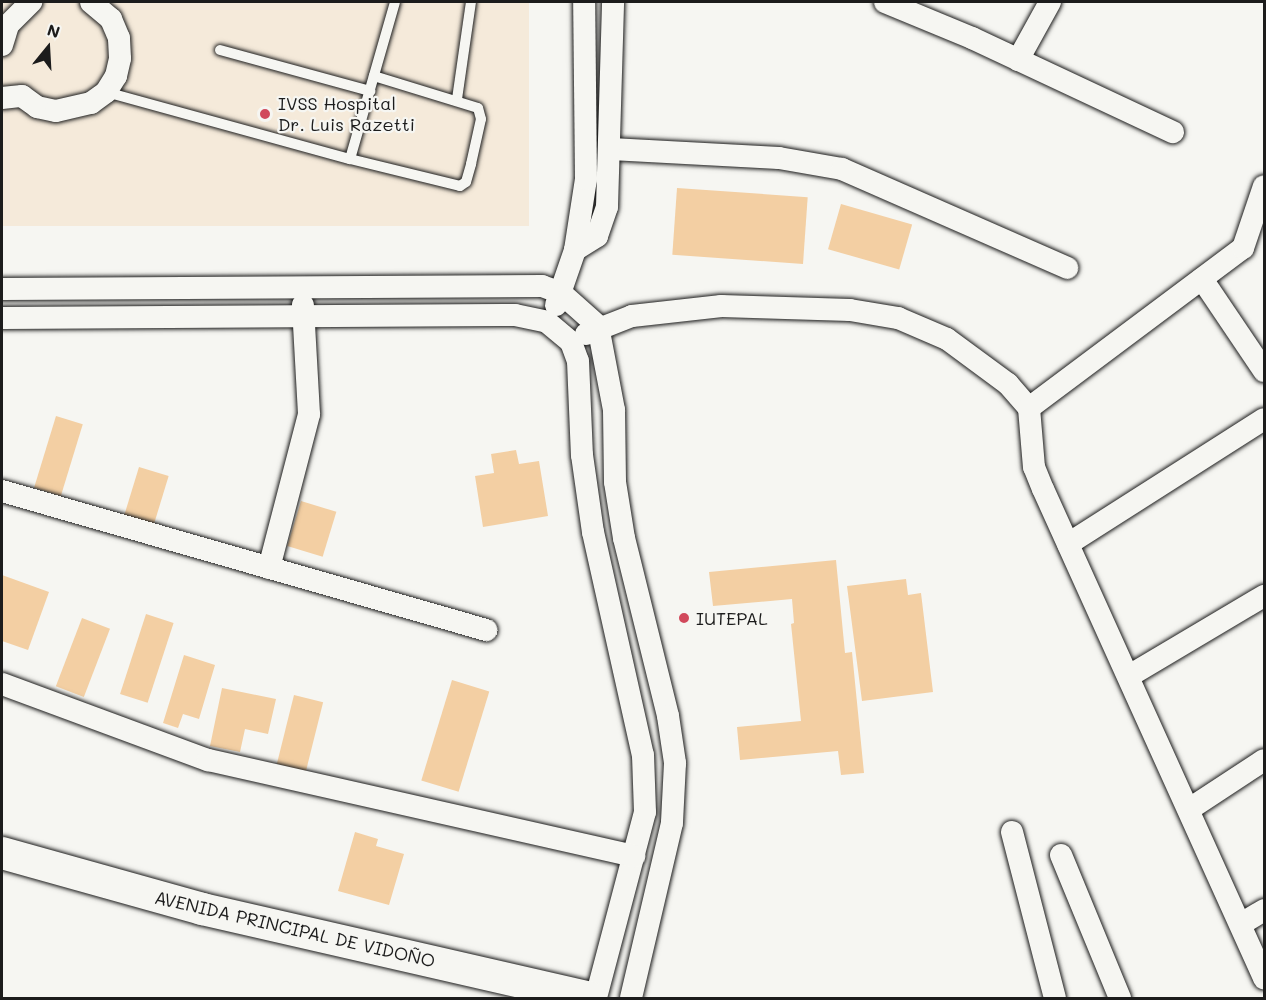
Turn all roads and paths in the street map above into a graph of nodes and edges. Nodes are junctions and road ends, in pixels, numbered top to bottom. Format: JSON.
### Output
{"nodes":[{"id":1,"x":31,"y":2,"type":"edge"},
{"id":2,"x":91,"y":2,"type":"edge"},
{"id":3,"x":395,"y":2,"type":"edge"},
{"id":4,"x":471,"y":2,"type":"edge"},
{"id":5,"x":584,"y":2,"type":"edge"},
{"id":6,"x":613,"y":2,"type":"edge"},
{"id":7,"x":885,"y":2,"type":"edge"},
{"id":8,"x":1050,"y":2,"type":"edge"},
{"id":9,"x":2,"y":45,"type":"edge"},
{"id":10,"x":220,"y":50,"type":"dead end"},
{"id":11,"x":1018,"y":60,"type":"junction"},
{"id":12,"x":374,"y":76,"type":"junction"},
{"id":13,"x":370,"y":91,"type":"junction"},
{"id":14,"x":106,"y":92,"type":"junction"},
{"id":15,"x":2,"y":98,"type":"edge"},
{"id":16,"x":457,"y":99,"type":"junction"},
{"id":17,"x":1173,"y":132,"type":"dead end"},
{"id":18,"x":611,"y":149,"type":"junction"},
{"id":19,"x":350,"y":159,"type":"junction"},
{"id":20,"x":1264,"y":186,"type":"edge"},
{"id":21,"x":1254,"y":244,"type":"edge"},
{"id":22,"x":575,"y":250,"type":"junction"},
{"id":23,"x":1067,"y":268,"type":"dead end"},
{"id":24,"x":1202,"y":279,"type":"junction"},
{"id":25,"x":299,"y":288,"type":"junction"},
{"id":26,"x":2,"y":289,"type":"edge"},
{"id":27,"x":561,"y":293,"type":"junction"},
{"id":28,"x":2,"y":318,"type":"edge"},
{"id":29,"x":305,"y":319,"type":"junction"},
{"id":30,"x":548,"y":322,"type":"junction"},
{"id":31,"x":598,"y":326,"type":"junction"},
{"id":32,"x":572,"y":342,"type":"junction"},
{"id":33,"x":1264,"y":371,"type":"edge"},
{"id":34,"x":1029,"y":408,"type":"junction"},
{"id":35,"x":1264,"y":419,"type":"edge"},
{"id":36,"x":2,"y":491,"type":"edge"},
{"id":37,"x":1068,"y":544,"type":"junction"},
{"id":38,"x":269,"y":568,"type":"junction"},
{"id":39,"x":1264,"y":596,"type":"edge"},
{"id":40,"x":486,"y":630,"type":"dead end"},
{"id":41,"x":1130,"y":676,"type":"junction"},
{"id":42,"x":2,"y":684,"type":"edge"},
{"id":43,"x":1264,"y":760,"type":"edge"},
{"id":44,"x":1191,"y":808,"type":"junction"},
{"id":45,"x":1012,"y":832,"type":"dead end"},
{"id":46,"x":2,"y":853,"type":"edge"},
{"id":47,"x":1061,"y":855,"type":"dead end"},
{"id":48,"x":634,"y":856,"type":"junction"},
{"id":49,"x":1264,"y":910,"type":"edge"},
{"id":50,"x":1241,"y":924,"type":"junction"},
{"id":51,"x":1264,"y":978,"type":"edge"},
{"id":52,"x":590,"y":999,"type":"edge"},
{"id":53,"x":596,"y":999,"type":"edge"},
{"id":54,"x":631,"y":999,"type":"edge"},
{"id":55,"x":1055,"y":999,"type":"edge"},
{"id":56,"x":1120,"y":999,"type":"edge"}],
"edges":[{"from":1,"to":9,"type":"street"},
{"from":2,"to":14,"type":"street"},
{"from":3,"to":12,"type":"lane"},
{"from":4,"to":16,"type":"lane"},
{"from":5,"to":22,"type":"street"},
{"from":6,"to":18,"type":"street"},
{"from":7,"to":11,"type":"street"},
{"from":8,"to":11,"type":"street"},
{"from":10,"to":13,"type":"lane"},
{"from":11,"to":17,"type":"street"},
{"from":12,"to":13,"type":"lane"},
{"from":12,"to":16,"type":"lane"},
{"from":13,"to":19,"type":"lane"},
{"from":14,"to":15,"type":"street"},
{"from":14,"to":19,"type":"lane"},
{"from":16,"to":19,"type":"lane"},
{"from":18,"to":22,"type":"street"},
{"from":18,"to":23,"type":"street"},
{"from":20,"to":21,"type":"street"},
{"from":21,"to":24,"type":"street"},
{"from":22,"to":27,"type":"street"},
{"from":24,"to":33,"type":"street"},
{"from":24,"to":34,"type":"street"},
{"from":25,"to":26,"type":"street"},
{"from":25,"to":27,"type":"street"},
{"from":25,"to":29,"type":"street"},
{"from":27,"to":30,"type":"street"},
{"from":27,"to":31,"type":"street"},
{"from":28,"to":29,"type":"street"},
{"from":29,"to":30,"type":"street"},
{"from":29,"to":38,"type":"street"},
{"from":30,"to":32,"type":"street"},
{"from":31,"to":32,"type":"street"},
{"from":31,"to":34,"type":"street"},
{"from":31,"to":54,"type":"street"},
{"from":32,"to":48,"type":"street"},
{"from":34,"to":37,"type":"street"},
{"from":35,"to":37,"type":"street"},
{"from":36,"to":38,"type":"street"},
{"from":37,"to":41,"type":"street"},
{"from":38,"to":40,"type":"street"},
{"from":39,"to":41,"type":"street"},
{"from":41,"to":44,"type":"street"},
{"from":42,"to":48,"type":"street"},
{"from":43,"to":44,"type":"street"},
{"from":44,"to":50,"type":"street"},
{"from":45,"to":55,"type":"street"},
{"from":46,"to":52,"type":"main road","name":"AVENIDA PRINCIPAL DE VIDOÑO"},
{"from":47,"to":56,"type":"street"},
{"from":48,"to":53,"type":"street"},
{"from":49,"to":50,"type":"street"},
{"from":50,"to":51,"type":"street"}]}
